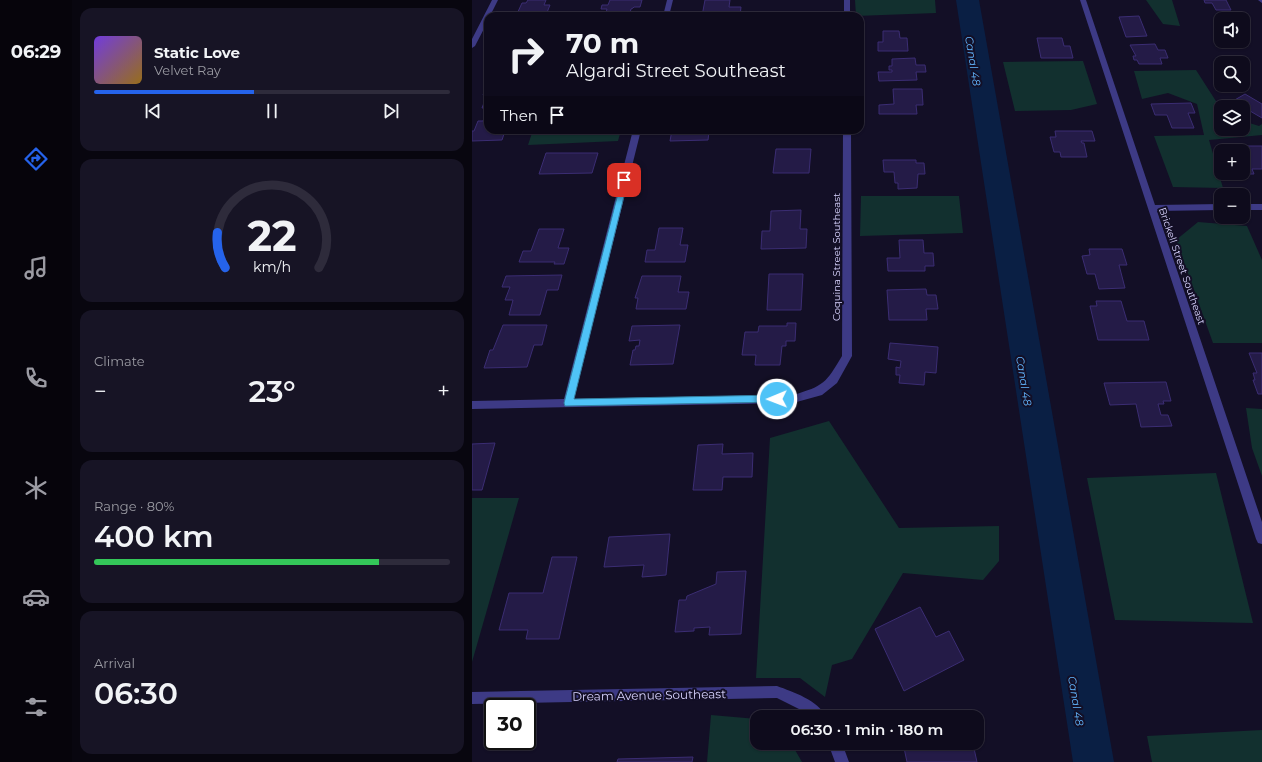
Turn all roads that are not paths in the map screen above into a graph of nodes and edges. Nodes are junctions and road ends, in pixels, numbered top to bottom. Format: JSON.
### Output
{"nodes":[{"id":1,"x":495,"y":0,"type":"edge"},
{"id":2,"x":670,"y":0,"type":"edge"},
{"id":3,"x":847,"y":0,"type":"edge"},
{"id":4,"x":1083,"y":0,"type":"edge"},
{"id":5,"x":489,"y":12,"type":"edge"},
{"id":6,"x":667,"y":12,"type":"edge"},
{"id":7,"x":847,"y":12,"type":"edge"},
{"id":8,"x":484,"y":22,"type":"edge"},
{"id":9,"x":472,"y":46,"type":"edge"},
{"id":10,"x":636,"y":134,"type":"edge"},
{"id":11,"x":847,"y":134,"type":"edge"},
{"id":12,"x":1214,"y":207,"type":"edge"},
{"id":13,"x":1250,"y":207,"type":"edge"},
{"id":14,"x":1262,"y":207,"type":"edge"},
{"id":15,"x":1151,"y":208,"type":"junction"},
{"id":16,"x":568,"y":403,"type":"junction"},
{"id":17,"x":472,"y":405,"type":"edge"},
{"id":18,"x":1262,"y":539,"type":"edge"},
{"id":19,"x":472,"y":698,"type":"edge"},
{"id":20,"x":811,"y":710,"type":"edge"},
{"id":21,"x":838,"y":750,"type":"edge"},
{"id":22,"x":842,"y":762,"type":"edge"}],
"edges":[{"from":1,"to":5,"type":"street"},
{"from":2,"to":6,"type":"street"},
{"from":3,"to":7,"type":"street"},
{"from":4,"to":15,"type":"street","name":"Brickell Street Southeast"},
{"from":8,"to":9,"type":"street"},
{"from":10,"to":16,"type":"street"},
{"from":11,"to":16,"type":"street","name":"Coquina Street Southeast"},
{"from":12,"to":15,"type":"street"},
{"from":13,"to":14,"type":"street"},
{"from":15,"to":18,"type":"street","name":"Brickell Street Southeast"},
{"from":16,"to":17,"type":"street"},
{"from":19,"to":20,"type":"street","name":"Dream Avenue Southeast"},
{"from":21,"to":22,"type":"street"}]}
